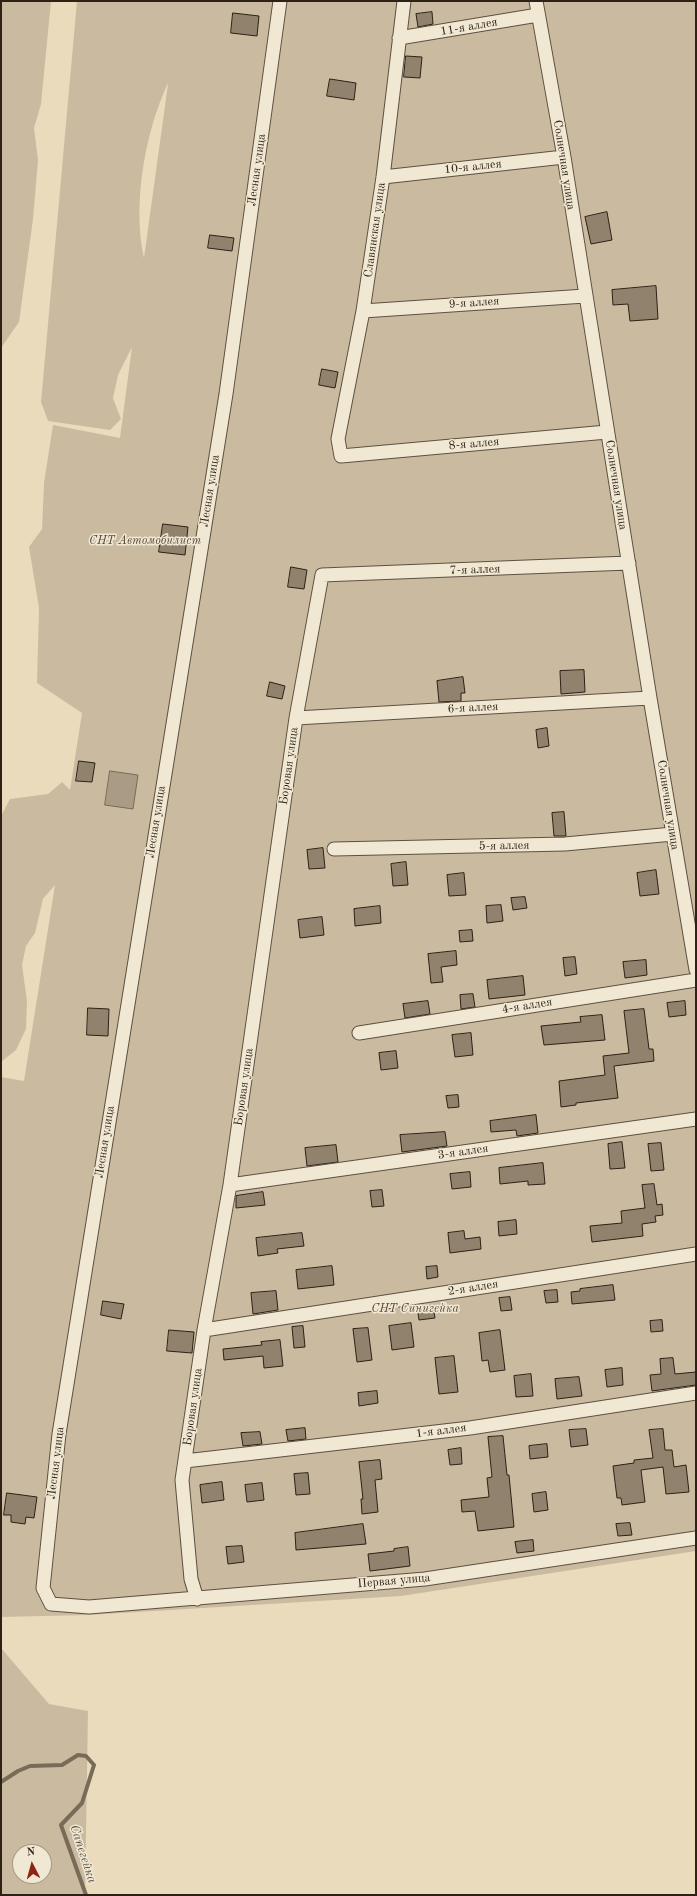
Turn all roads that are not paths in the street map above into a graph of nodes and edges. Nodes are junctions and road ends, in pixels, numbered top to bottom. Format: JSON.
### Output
{"nodes":[{"id":1,"x":280,"y":1,"type":"edge"},
{"id":2,"x":404,"y":1,"type":"edge"},
{"id":3,"x":536,"y":1,"type":"edge"},
{"id":4,"x":538,"y":15,"type":"junction"},
{"id":5,"x":399,"y":38,"type":"junction"},
{"id":6,"x":564,"y":157,"type":"junction"},
{"id":7,"x":383,"y":177,"type":"junction"},
{"id":8,"x":585,"y":296,"type":"junction"},
{"id":9,"x":363,"y":311,"type":"junction"},
{"id":10,"x":607,"y":432,"type":"junction"},
{"id":11,"x":341,"y":456,"type":"joint"},
{"id":12,"x":629,"y":563,"type":"junction"},
{"id":13,"x":322,"y":575,"type":"joint"},
{"id":14,"x":650,"y":698,"type":"junction"},
{"id":15,"x":296,"y":718,"type":"junction"},
{"id":16,"x":673,"y":834,"type":"junction"},
{"id":17,"x":334,"y":849,"type":"dead end"},
{"id":18,"x":696,"y":970,"type":"edge"},
{"id":19,"x":696,"y":980,"type":"edge"},
{"id":20,"x":359,"y":1033,"type":"dead end"},
{"id":21,"x":696,"y":1119,"type":"edge"},
{"id":22,"x":230,"y":1185,"type":"junction"},
{"id":23,"x":696,"y":1254,"type":"edge"},
{"id":24,"x":204,"y":1330,"type":"junction"},
{"id":25,"x":696,"y":1393,"type":"edge"},
{"id":26,"x":185,"y":1461,"type":"junction"},
{"id":27,"x":696,"y":1538,"type":"edge"},
{"id":28,"x":197,"y":1599,"type":"junction"},
{"id":29,"x":89,"y":1607,"type":"joint"}],
"edges":[{"from":1,"to":29,"type":"street","name":"Лесная улица"},
{"from":2,"to":5,"type":"street","name":"Славянская улица"},
{"from":3,"to":4,"type":"street","name":"Солнечная улица"},
{"from":4,"to":5,"type":"street","name":"11-я аллея"},
{"from":4,"to":6,"type":"street","name":"Солнечная улица"},
{"from":5,"to":7,"type":"street","name":"Славянская улица"},
{"from":6,"to":7,"type":"street","name":"10-я аллея"},
{"from":6,"to":8,"type":"street","name":"Солнечная улица"},
{"from":7,"to":9,"type":"street","name":"Славянская улица"},
{"from":8,"to":9,"type":"street","name":"9-я аллея"},
{"from":8,"to":10,"type":"street","name":"Солнечная улица"},
{"from":9,"to":11,"type":"street","name":"Славянская улица"},
{"from":10,"to":11,"type":"street","name":"8-я аллея"},
{"from":10,"to":12,"type":"street","name":"Солнечная улица"},
{"from":12,"to":13,"type":"street","name":"7-я аллея"},
{"from":12,"to":14,"type":"street","name":"Солнечная улица"},
{"from":13,"to":15,"type":"street","name":"Боровая улица"},
{"from":14,"to":15,"type":"street","name":"6-я аллея"},
{"from":14,"to":16,"type":"street","name":"Солнечная улица"},
{"from":15,"to":22,"type":"street","name":"Боровая улица"},
{"from":16,"to":17,"type":"street","name":"5-я аллея"},
{"from":16,"to":18,"type":"street","name":"Солнечная улица"},
{"from":19,"to":20,"type":"street","name":"4-я аллея"},
{"from":21,"to":22,"type":"street","name":"3-я аллея"},
{"from":22,"to":24,"type":"street","name":"Боровая улица"},
{"from":23,"to":24,"type":"street","name":"2-я аллея"},
{"from":24,"to":26,"type":"street","name":"Боровая улица"},
{"from":25,"to":26,"type":"street","name":"1-я аллея"},
{"from":26,"to":28,"type":"street","name":"Боровая улица"},
{"from":27,"to":28,"type":"street","name":"Первая улица"},
{"from":28,"to":29,"type":"street","name":"Первая улица"}]}
